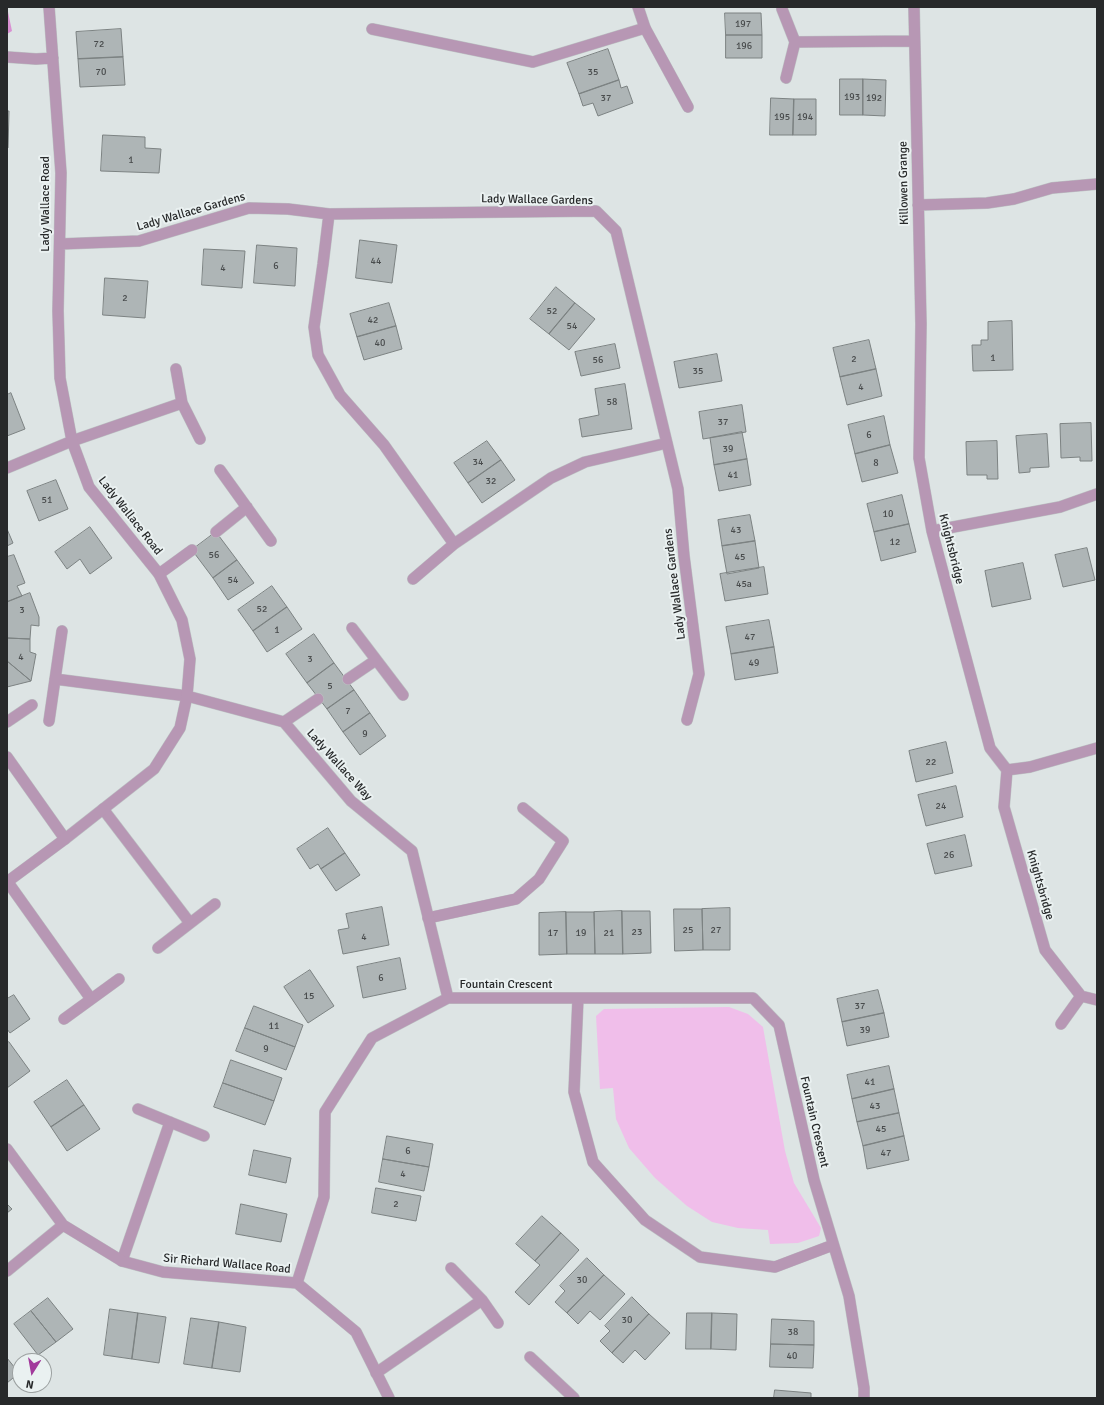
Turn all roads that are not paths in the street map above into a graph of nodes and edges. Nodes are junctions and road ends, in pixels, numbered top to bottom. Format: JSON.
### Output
{"nodes":[{"id":1,"x":49,"y":7,"type":"edge"},
{"id":2,"x":638,"y":7,"type":"edge"},
{"id":3,"x":914,"y":7,"type":"edge"},
{"id":4,"x":782,"y":9,"type":"dead end"},
{"id":5,"x":645,"y":28,"type":"junction"},
{"id":6,"x":372,"y":29,"type":"dead end"},
{"id":7,"x":914,"y":41,"type":"junction"},
{"id":8,"x":795,"y":42,"type":"junction"},
{"id":9,"x":7,"y":57,"type":"edge"},
{"id":10,"x":53,"y":58,"type":"junction"},
{"id":11,"x":786,"y":78,"type":"dead end"},
{"id":12,"x":688,"y":107,"type":"dead end"},
{"id":13,"x":1097,"y":184,"type":"edge"},
{"id":14,"x":918,"y":205,"type":"junction"},
{"id":15,"x":329,"y":214,"type":"junction"},
{"id":16,"x":60,"y":244,"type":"junction"},
{"id":17,"x":921,"y":324,"type":"joint"},
{"id":18,"x":176,"y":369,"type":"dead end"},
{"id":19,"x":182,"y":404,"type":"junction"},
{"id":20,"x":200,"y":439,"type":"dead end"},
{"id":21,"x":72,"y":441,"type":"junction"},
{"id":22,"x":667,"y":443,"type":"junction"},
{"id":23,"x":7,"y":468,"type":"edge"},
{"id":24,"x":220,"y":470,"type":"dead end"},
{"id":25,"x":1097,"y":494,"type":"edge"},
{"id":26,"x":247,"y":507,"type":"junction"},
{"id":27,"x":932,"y":531,"type":"junction"},
{"id":28,"x":216,"y":532,"type":"dead end"},
{"id":29,"x":271,"y":540,"type":"dead end"},
{"id":30,"x":454,"y":544,"type":"junction"},
{"id":31,"x":192,"y":550,"type":"dead end"},
{"id":32,"x":159,"y":574,"type":"junction"},
{"id":33,"x":414,"y":579,"type":"dead end"},
{"id":34,"x":352,"y":628,"type":"dead end"},
{"id":35,"x":62,"y":631,"type":"dead end"},
{"id":36,"x":376,"y":660,"type":"junction"},
{"id":37,"x":55,"y":679,"type":"junction"},
{"id":38,"x":348,"y":679,"type":"dead end"},
{"id":39,"x":403,"y":695,"type":"dead end"},
{"id":40,"x":188,"y":696,"type":"junction"},
{"id":41,"x":318,"y":699,"type":"dead end"},
{"id":42,"x":32,"y":705,"type":"dead end"},
{"id":43,"x":687,"y":720,"type":"dead end"},
{"id":44,"x":49,"y":721,"type":"dead end"},
{"id":45,"x":7,"y":722,"type":"edge"},
{"id":46,"x":284,"y":722,"type":"junction"},
{"id":47,"x":1097,"y":748,"type":"edge"},
{"id":48,"x":7,"y":757,"type":"edge"},
{"id":49,"x":1007,"y":770,"type":"junction"},
{"id":50,"x":523,"y":808,"type":"dead end"},
{"id":51,"x":104,"y":809,"type":"junction"},
{"id":52,"x":65,"y":839,"type":"junction"},
{"id":53,"x":7,"y":882,"type":"edge"},
{"id":54,"x":215,"y":904,"type":"dead end"},
{"id":55,"x":428,"y":918,"type":"junction"},
{"id":56,"x":190,"y":923,"type":"junction"},
{"id":57,"x":158,"y":948,"type":"dead end"},
{"id":58,"x":119,"y":979,"type":"dead end"},
{"id":59,"x":1081,"y":996,"type":"junction"},
{"id":60,"x":448,"y":998,"type":"junction"},
{"id":61,"x":578,"y":998,"type":"junction"},
{"id":62,"x":91,"y":999,"type":"junction"},
{"id":63,"x":1097,"y":1000,"type":"edge"},
{"id":64,"x":64,"y":1019,"type":"dead end"},
{"id":65,"x":1061,"y":1024,"type":"dead end"},
{"id":66,"x":138,"y":1109,"type":"dead end"},
{"id":67,"x":170,"y":1122,"type":"junction"},
{"id":68,"x":204,"y":1136,"type":"dead end"},
{"id":69,"x":7,"y":1149,"type":"edge"},
{"id":70,"x":63,"y":1225,"type":"junction"},
{"id":71,"x":833,"y":1245,"type":"junction"},
{"id":72,"x":122,"y":1262,"type":"junction"},
{"id":73,"x":451,"y":1268,"type":"dead end"},
{"id":74,"x":7,"y":1271,"type":"edge"},
{"id":75,"x":297,"y":1284,"type":"junction"},
{"id":76,"x":482,"y":1300,"type":"junction"},
{"id":77,"x":498,"y":1323,"type":"dead end"},
{"id":78,"x":530,"y":1357,"type":"dead end"},
{"id":79,"x":376,"y":1373,"type":"junction"},
{"id":80,"x":389,"y":1398,"type":"edge"},
{"id":81,"x":574,"y":1398,"type":"edge"},
{"id":82,"x":864,"y":1398,"type":"edge"}],
"edges":[{"from":1,"to":10,"type":"street","name":"Lady Wallace Road"},
{"from":2,"to":5,"type":"street"},
{"from":3,"to":7,"type":"street","name":"Killowen Grange"},
{"from":4,"to":8,"type":"street"},
{"from":5,"to":6,"type":"street"},
{"from":5,"to":12,"type":"street"},
{"from":7,"to":8,"type":"street"},
{"from":7,"to":14,"type":"street","name":"Killowen Grange"},
{"from":8,"to":11,"type":"street"},
{"from":9,"to":10,"type":"street"},
{"from":10,"to":16,"type":"street","name":"Lady Wallace Road"},
{"from":13,"to":14,"type":"street"},
{"from":14,"to":17,"type":"street","name":"Killowen Grange"},
{"from":15,"to":16,"type":"street","name":"Lady Wallace Gardens"},
{"from":15,"to":22,"type":"street","name":"Lady Wallace Gardens"},
{"from":15,"to":30,"type":"street"},
{"from":16,"to":21,"type":"street","name":"Lady Wallace Road"},
{"from":17,"to":27,"type":"street","name":"Knightsbridge"},
{"from":18,"to":19,"type":"street"},
{"from":19,"to":20,"type":"street"},
{"from":19,"to":21,"type":"street"},
{"from":21,"to":23,"type":"street"},
{"from":21,"to":32,"type":"street","name":"Lady Wallace Road"},
{"from":22,"to":30,"type":"street"},
{"from":22,"to":43,"type":"street","name":"Lady Wallace Gardens"},
{"from":24,"to":26,"type":"street"},
{"from":25,"to":27,"type":"street"},
{"from":26,"to":28,"type":"street"},
{"from":26,"to":29,"type":"street"},
{"from":27,"to":49,"type":"street","name":"Knightsbridge"},
{"from":30,"to":33,"type":"street"},
{"from":31,"to":32,"type":"street"},
{"from":32,"to":40,"type":"street","name":"Lady Wallace Road"},
{"from":34,"to":36,"type":"street"},
{"from":35,"to":37,"type":"street"},
{"from":36,"to":38,"type":"street"},
{"from":36,"to":39,"type":"street"},
{"from":37,"to":40,"type":"street"},
{"from":37,"to":44,"type":"street"},
{"from":40,"to":46,"type":"street"},
{"from":40,"to":51,"type":"street","name":"Lady Wallace Road"},
{"from":41,"to":46,"type":"street"},
{"from":42,"to":45,"type":"street"},
{"from":46,"to":55,"type":"street","name":"Lady Wallace Way"},
{"from":47,"to":49,"type":"street"},
{"from":48,"to":52,"type":"street"},
{"from":49,"to":59,"type":"street","name":"Knightsbridge"},
{"from":50,"to":55,"type":"street"},
{"from":51,"to":52,"type":"street","name":"Lady Wallace Road"},
{"from":51,"to":56,"type":"street"},
{"from":52,"to":53,"type":"street","name":"Lady Wallace Road"},
{"from":53,"to":62,"type":"street"},
{"from":54,"to":56,"type":"street"},
{"from":55,"to":60,"type":"street","name":"Lady Wallace Way"},
{"from":56,"to":57,"type":"street"},
{"from":58,"to":62,"type":"street"},
{"from":59,"to":63,"type":"street"},
{"from":59,"to":65,"type":"street"},
{"from":60,"to":61,"type":"street","name":"Fountain Crescent"},
{"from":60,"to":75,"type":"street","name":"Fountain Crescent"},
{"from":61,"to":71,"type":"street","name":"Fountain Crescent"},
{"from":61,"to":71,"type":"street"},
{"from":62,"to":64,"type":"street"},
{"from":66,"to":67,"type":"street"},
{"from":67,"to":68,"type":"street"},
{"from":67,"to":72,"type":"street"},
{"from":69,"to":70,"type":"street","name":"Sir Richard Wallace Road"},
{"from":70,"to":72,"type":"street","name":"Sir Richard Wallace Road"},
{"from":70,"to":74,"type":"street"},
{"from":71,"to":82,"type":"street","name":"Fountain Crescent"},
{"from":72,"to":75,"type":"street","name":"Sir Richard Wallace Road"},
{"from":73,"to":76,"type":"street"},
{"from":75,"to":79,"type":"street","name":"Sir Richard Wallace Road"},
{"from":76,"to":77,"type":"street"},
{"from":76,"to":79,"type":"street"},
{"from":78,"to":81,"type":"street"},
{"from":79,"to":80,"type":"street","name":"Sir Richard Wallace Road"}]}
